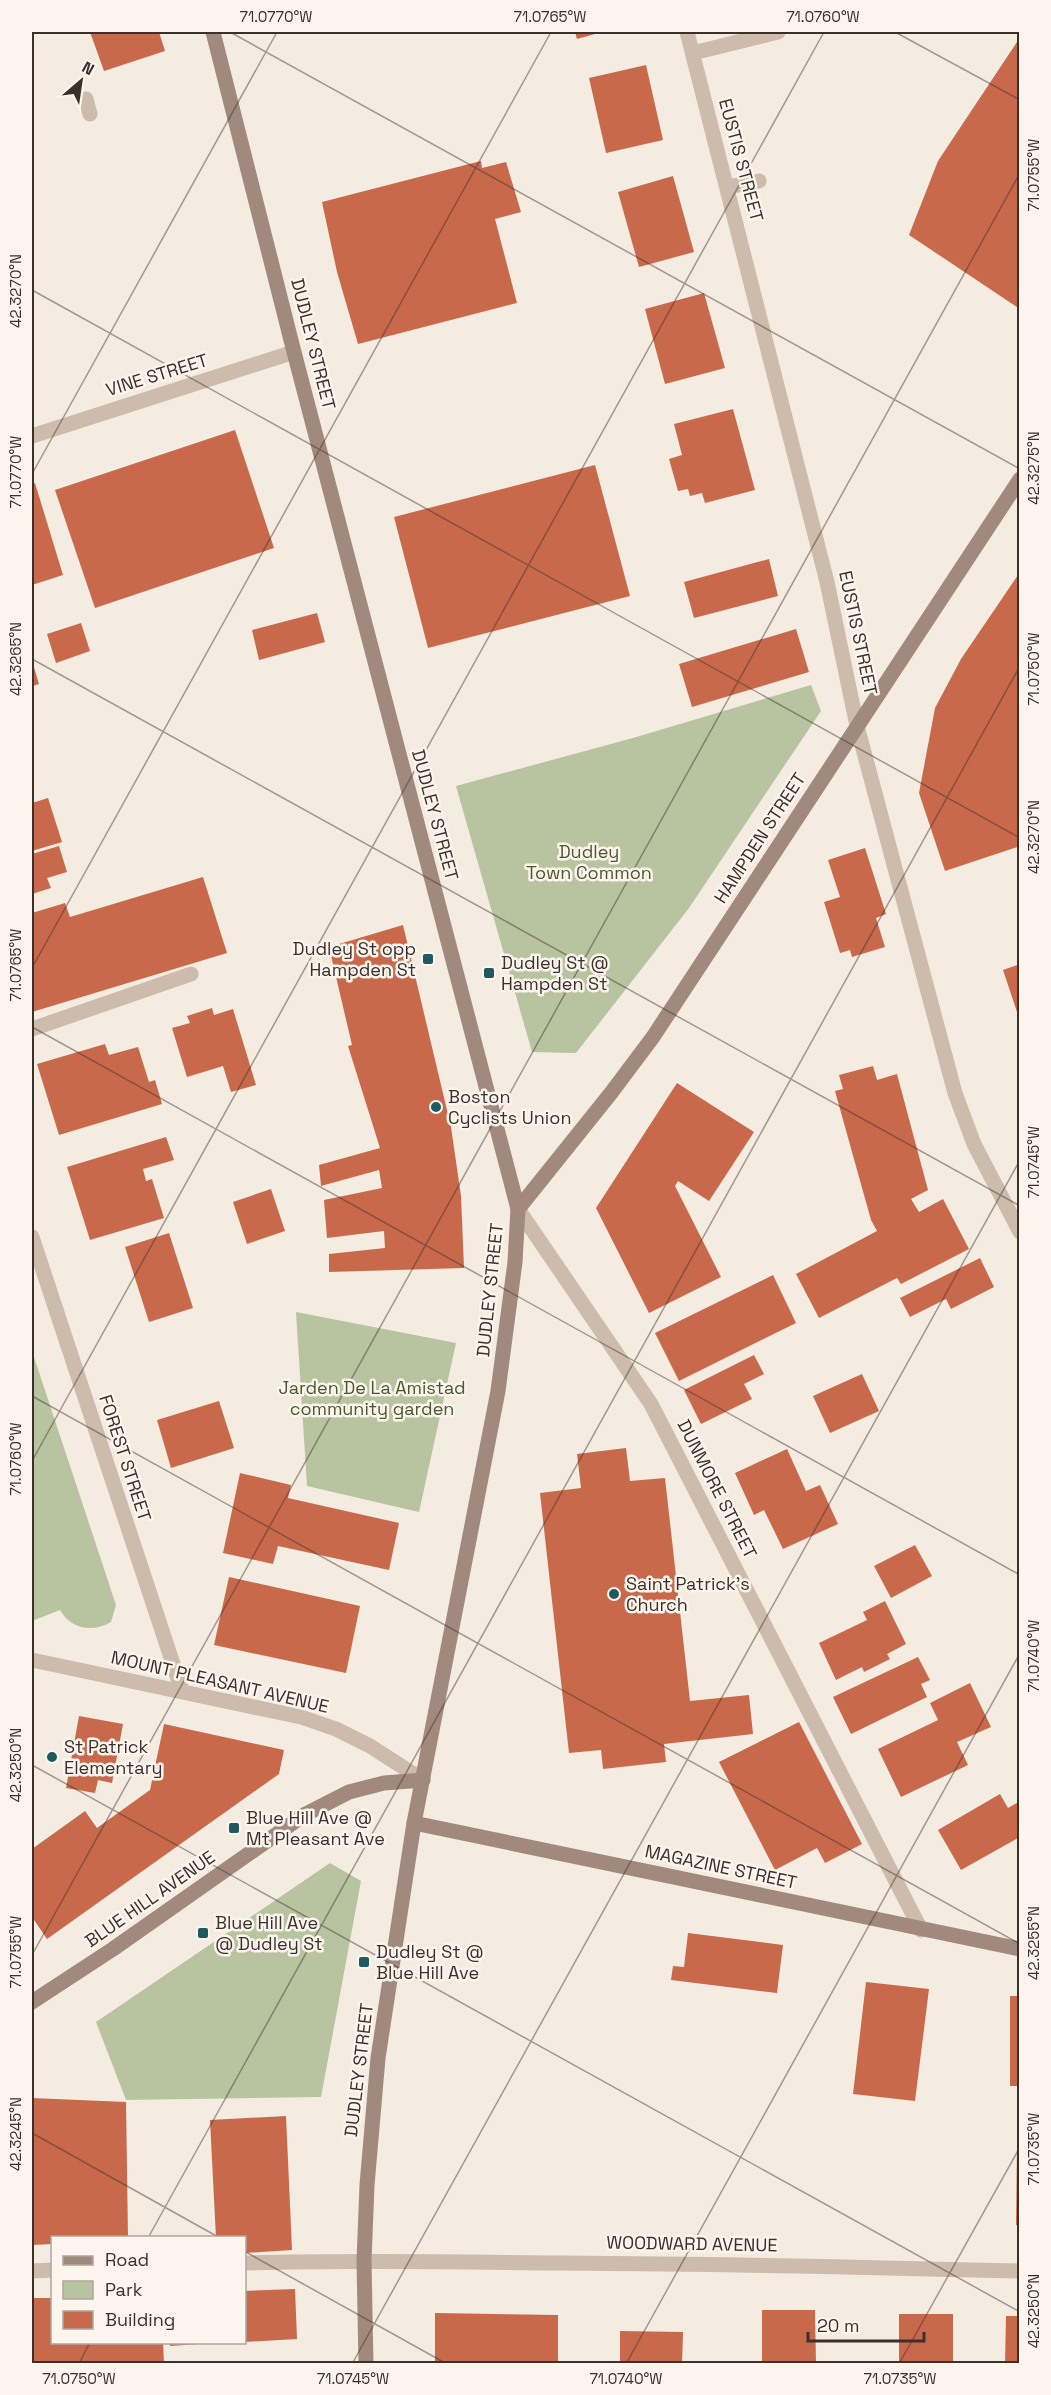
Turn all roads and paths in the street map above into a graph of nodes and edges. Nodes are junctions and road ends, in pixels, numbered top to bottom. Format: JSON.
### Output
{"nodes":[{"id":1,"x":213,"y":32,"type":"edge"},
{"id":2,"x":687,"y":32,"type":"edge"},
{"id":3,"x":778,"y":32,"type":"edge"},
{"id":4,"x":693,"y":53,"type":"junction"},
{"id":5,"x":759,"y":181,"type":"dead end"},
{"id":6,"x":728,"y":187,"type":"junction"},
{"id":7,"x":294,"y":352,"type":"junction"},
{"id":8,"x":32,"y":436,"type":"edge"},
{"id":9,"x":1020,"y":479,"type":"edge"},
{"id":10,"x":857,"y":726,"type":"junction"},
{"id":11,"x":191,"y":974,"type":"dead end"},
{"id":12,"x":32,"y":1029,"type":"edge"},
{"id":13,"x":518,"y":1209,"type":"junction"},
{"id":14,"x":1020,"y":1232,"type":"edge"},
{"id":15,"x":32,"y":1236,"type":"edge"},
{"id":16,"x":32,"y":1660,"type":"edge"},
{"id":17,"x":182,"y":1691,"type":"junction"},
{"id":18,"x":423,"y":1780,"type":"junction"},
{"id":19,"x":414,"y":1823,"type":"junction"},
{"id":20,"x":921,"y":1930,"type":"junction"},
{"id":21,"x":1020,"y":1949,"type":"edge"},
{"id":22,"x":32,"y":2002,"type":"edge"},
{"id":23,"x":364,"y":2261,"type":"junction"},
{"id":24,"x":246,"y":2263,"type":"edge"},
{"id":25,"x":51,"y":2270,"type":"edge"},
{"id":26,"x":32,"y":2271,"type":"edge"},
{"id":27,"x":1020,"y":2271,"type":"edge"},
{"id":28,"x":366,"y":2364,"type":"edge"}],
"edges":[{"from":1,"to":7,"type":"main road","name":"DUDLEY STREET"},
{"from":2,"to":4,"type":"street","name":"EUSTIS STREET"},
{"from":3,"to":4,"type":"street"},
{"from":4,"to":6,"type":"street","name":"EUSTIS STREET"},
{"from":5,"to":6,"type":"street"},
{"from":6,"to":10,"type":"street","name":"EUSTIS STREET"},
{"from":7,"to":8,"type":"street","name":"VINE STREET"},
{"from":7,"to":13,"type":"main road","name":"DUDLEY STREET"},
{"from":9,"to":10,"type":"main road","name":"HAMPDEN STREET"},
{"from":10,"to":13,"type":"main road","name":"HAMPDEN STREET"},
{"from":10,"to":14,"type":"street","name":"EUSTIS STREET"},
{"from":11,"to":12,"type":"street"},
{"from":13,"to":18,"type":"main road","name":"DUDLEY STREET"},
{"from":13,"to":20,"type":"street","name":"DUNMORE STREET"},
{"from":15,"to":17,"type":"street","name":"FOREST STREET"},
{"from":16,"to":17,"type":"street","name":"MOUNT PLEASANT AVENUE"},
{"from":17,"to":18,"type":"street","name":"MOUNT PLEASANT AVENUE"},
{"from":18,"to":19,"type":"main road","name":"DUDLEY STREET"},
{"from":18,"to":22,"type":"main road","name":"BLUE HILL AVENUE"},
{"from":19,"to":20,"type":"main road","name":"MAGAZINE STREET"},
{"from":19,"to":23,"type":"main road","name":"DUDLEY STREET"},
{"from":20,"to":21,"type":"main road","name":"MAGAZINE STREET"},
{"from":23,"to":24,"type":"street","name":"WOODWARD AVENUE"},
{"from":23,"to":27,"type":"street","name":"WOODWARD AVENUE"},
{"from":23,"to":28,"type":"main road","name":"DUDLEY STREET"},
{"from":25,"to":26,"type":"street"}]}
